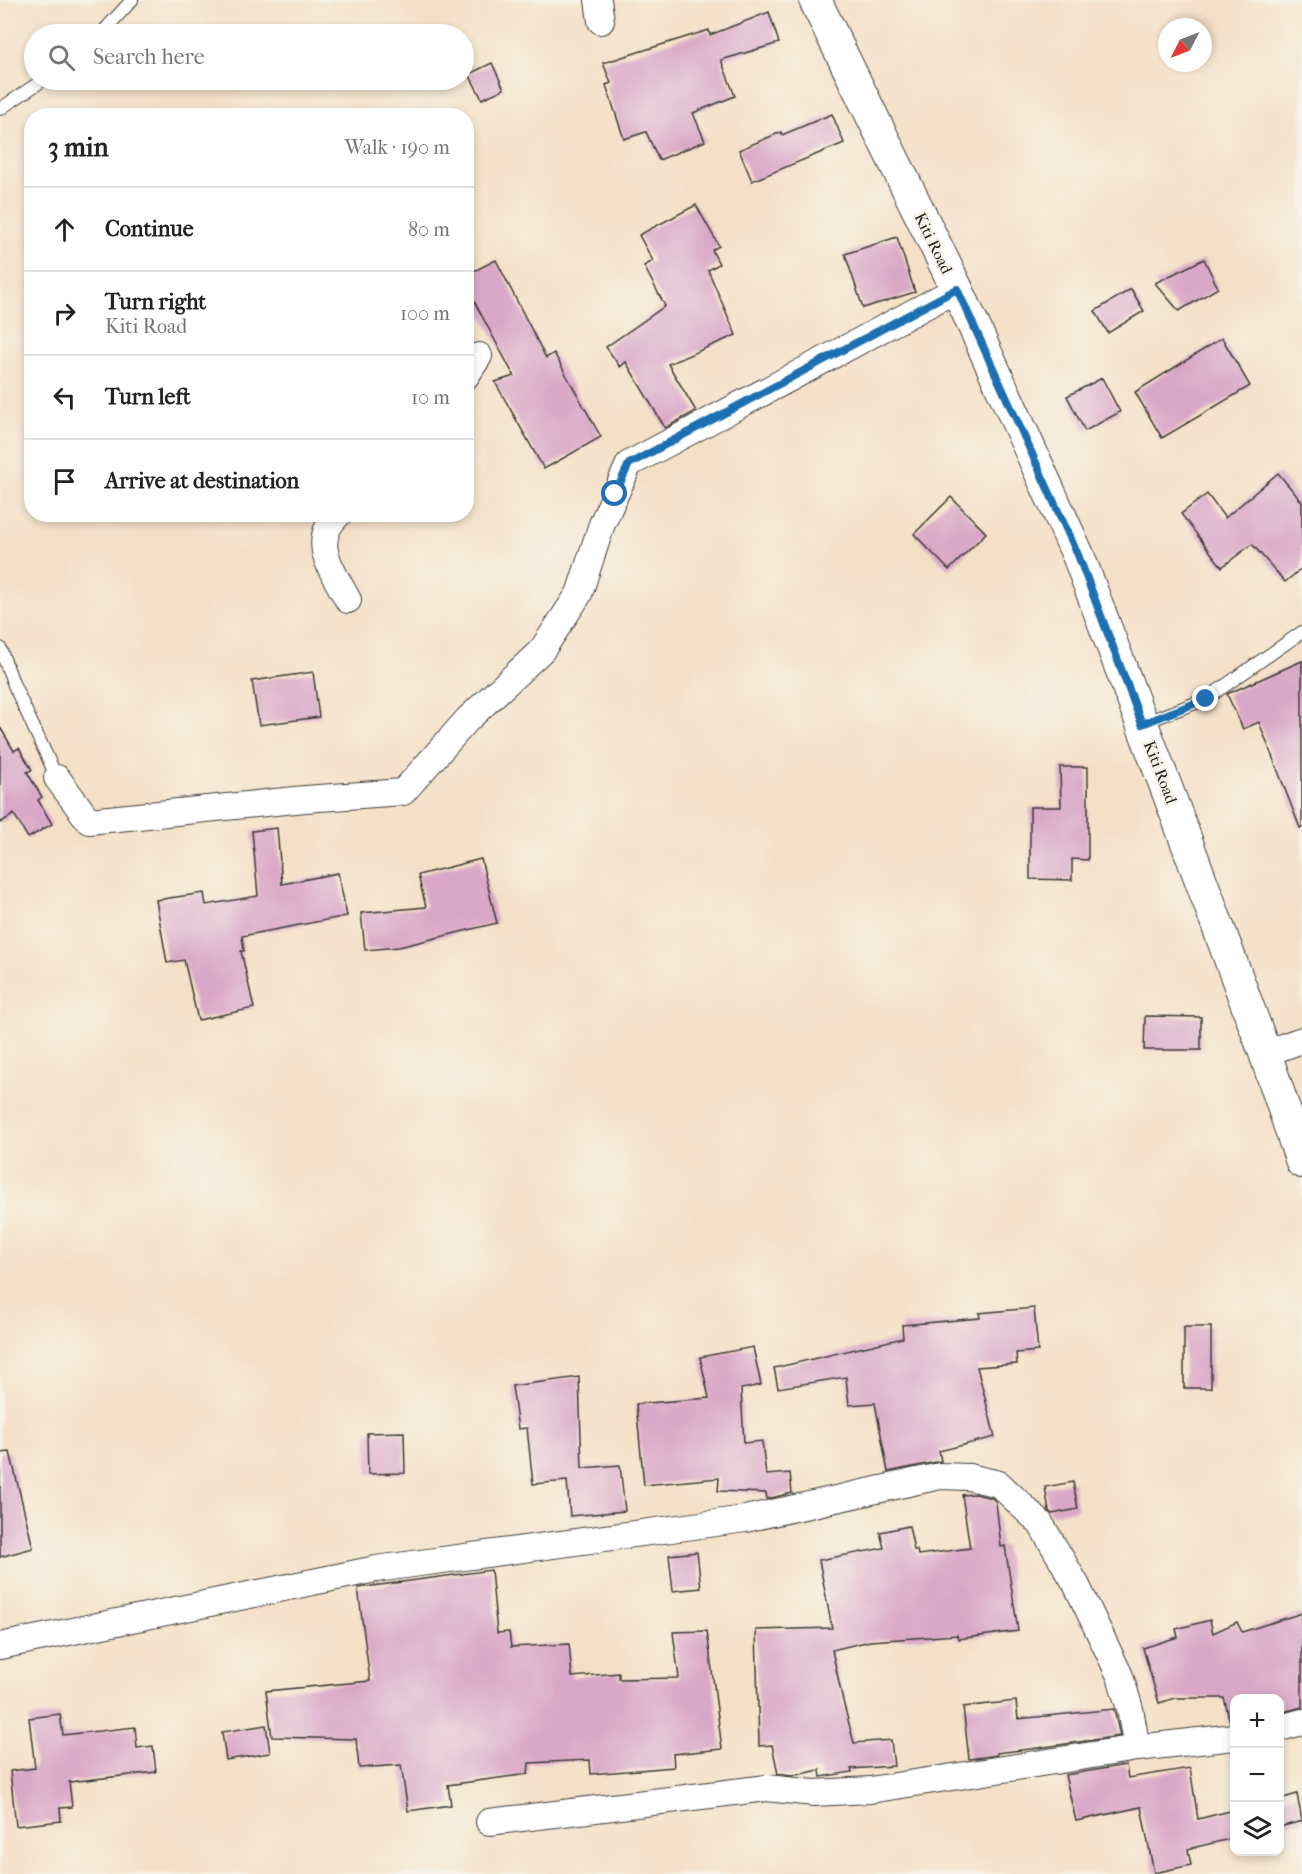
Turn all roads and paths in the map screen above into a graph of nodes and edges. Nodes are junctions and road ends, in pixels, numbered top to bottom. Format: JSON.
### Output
{"nodes":[{"id":1,"x":132,"y":0,"type":"edge"},
{"id":2,"x":815,"y":0,"type":"edge"},
{"id":3,"x":110,"y":24,"type":"edge"},
{"id":4,"x":28,"y":90,"type":"edge"},
{"id":5,"x":0,"y":109,"type":"edge"},
{"id":6,"x":957,"y":289,"type":"junction"},
{"id":7,"x":330,"y":522,"type":"edge"},
{"id":8,"x":348,"y":600,"type":"dead end"},
{"id":9,"x":1302,"y":632,"type":"edge"},
{"id":10,"x":0,"y":648,"type":"edge"},
{"id":11,"x":1142,"y":724,"type":"junction"},
{"id":12,"x":57,"y":778,"type":"joint"},
{"id":13,"x":1302,"y":1040,"type":"edge"},
{"id":14,"x":1265,"y":1053,"type":"junction"},
{"id":15,"x":1302,"y":1162,"type":"edge"},
{"id":16,"x":0,"y":1646,"type":"edge"},
{"id":17,"x":1302,"y":1722,"type":"edge"},
{"id":18,"x":1284,"y":1727,"type":"edge"},
{"id":19,"x":1230,"y":1737,"type":"edge"},
{"id":20,"x":1137,"y":1748,"type":"junction"},
{"id":21,"x":489,"y":1822,"type":"dead end"}],
"edges":[{"from":1,"to":3,"type":"lane"},
{"from":2,"to":6,"type":"street","name":"Kiti Road"},
{"from":4,"to":5,"type":"lane"},
{"from":6,"to":11,"type":"street","name":"Kiti Road"},
{"from":6,"to":12,"type":"street"},
{"from":7,"to":8,"type":"street"},
{"from":9,"to":11,"type":"lane"},
{"from":10,"to":12,"type":"lane"},
{"from":11,"to":14,"type":"street","name":"Kiti Road"},
{"from":13,"to":14,"type":"street"},
{"from":14,"to":15,"type":"street","name":"Kiti Road"},
{"from":16,"to":20,"type":"street"},
{"from":17,"to":18,"type":"street"},
{"from":19,"to":20,"type":"street"},
{"from":20,"to":21,"type":"street"}]}
